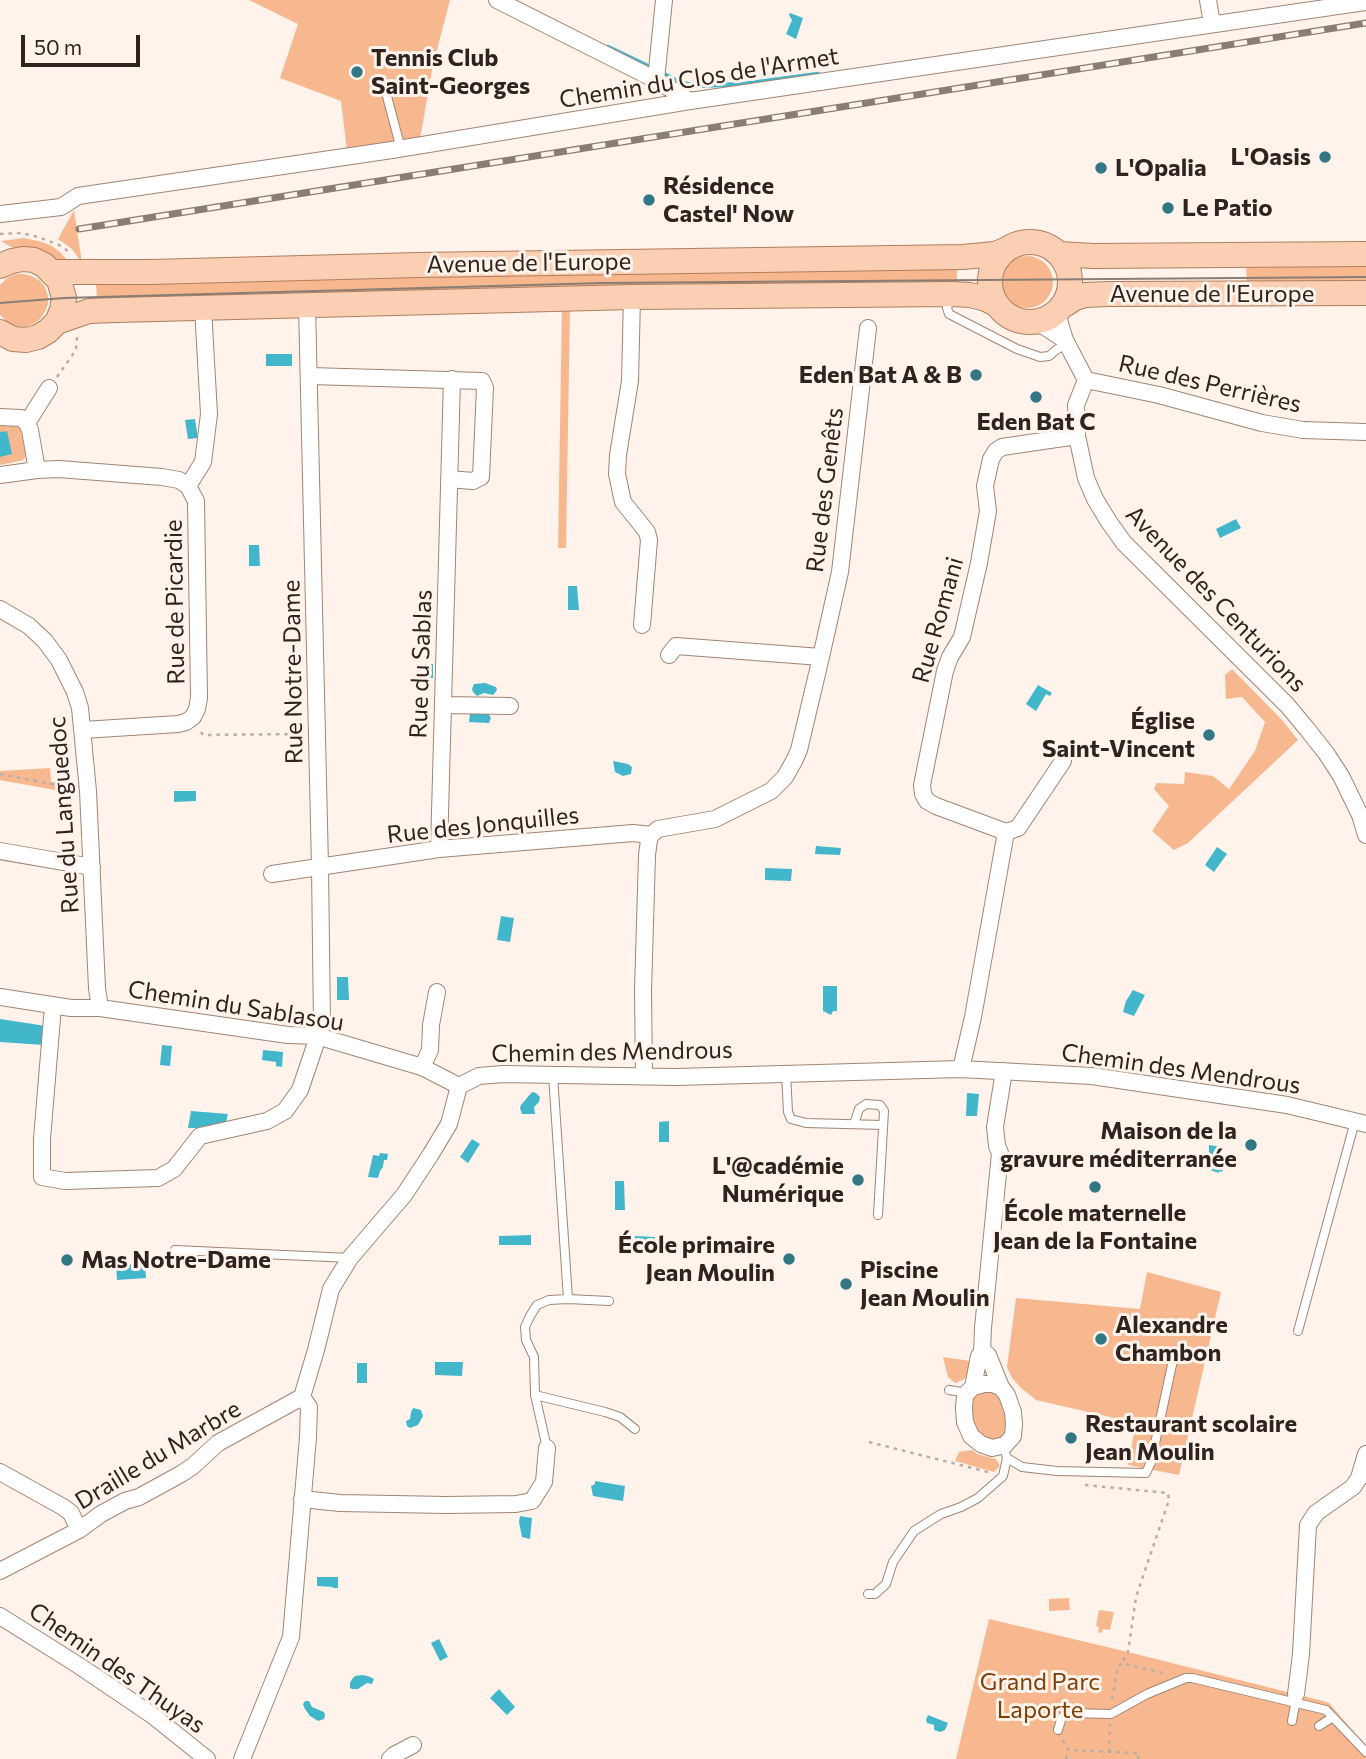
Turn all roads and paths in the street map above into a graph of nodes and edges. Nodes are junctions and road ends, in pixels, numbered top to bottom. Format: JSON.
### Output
{"nodes":[{"id":1,"x":497,"y":0,"type":"edge"},
{"id":2,"x":664,"y":0,"type":"edge"},
{"id":3,"x":1208,"y":0,"type":"edge"},
{"id":4,"x":1366,"y":2,"type":"edge"},
{"id":5,"x":1212,"y":24,"type":"junction"},
{"id":6,"x":656,"y":80,"type":"junction"},
{"id":7,"x":384,"y":85,"type":"dead end"},
{"id":8,"x":690,"y":101,"type":"junction"},
{"id":9,"x":401,"y":149,"type":"junction"},
{"id":10,"x":0,"y":214,"type":"edge"},
{"id":11,"x":21,"y":233,"type":"dead end"},
{"id":12,"x":0,"y":234,"type":"edge"},
{"id":13,"x":1005,"y":250,"type":"junction"},
{"id":14,"x":1059,"y":254,"type":"junction"},
{"id":15,"x":1366,"y":254,"type":"edge"},
{"id":16,"x":0,"y":266,"type":"edge"},
{"id":17,"x":52,"y":272,"type":"junction"},
{"id":18,"x":1366,"y":293,"type":"edge"},
{"id":19,"x":952,"y":294,"type":"junction"},
{"id":20,"x":632,"y":297,"type":"junction"},
{"id":21,"x":996,"y":304,"type":"junction"},
{"id":22,"x":307,"y":305,"type":"junction"},
{"id":23,"x":204,"y":308,"type":"junction"},
{"id":24,"x":1061,"y":308,"type":"junction"},
{"id":25,"x":57,"y":322,"type":"junction"},
{"id":26,"x":1030,"y":322,"type":"junction"},
{"id":27,"x":868,"y":328,"type":"dead end"},
{"id":28,"x":1,"y":333,"type":"edge"},
{"id":29,"x":77,"y":336,"type":"dead end"},
{"id":30,"x":1065,"y":342,"type":"junction"},
{"id":31,"x":310,"y":376,"type":"junction"},
{"id":32,"x":452,"y":379,"type":"junction"},
{"id":33,"x":1086,"y":380,"type":"junction"},
{"id":34,"x":49,"y":388,"type":"joint"},
{"id":35,"x":0,"y":417,"type":"edge"},
{"id":36,"x":27,"y":423,"type":"junction"},
{"id":37,"x":1366,"y":432,"type":"edge"},
{"id":38,"x":1077,"y":436,"type":"junction"},
{"id":39,"x":37,"y":470,"type":"junction"},
{"id":40,"x":0,"y":475,"type":"edge"},
{"id":41,"x":449,"y":480,"type":"junction"},
{"id":42,"x":188,"y":486,"type":"junction"},
{"id":43,"x":0,"y":609,"type":"edge"},
{"id":44,"x":642,"y":625,"type":"dead end"},
{"id":45,"x":669,"y":655,"type":"dead end"},
{"id":46,"x":821,"y":657,"type":"junction"},
{"id":47,"x":443,"y":705,"type":"junction"},
{"id":48,"x":510,"y":706,"type":"dead end"},
{"id":49,"x":193,"y":717,"type":"junction"},
{"id":50,"x":83,"y":730,"type":"junction"},
{"id":51,"x":317,"y":734,"type":"junction"},
{"id":52,"x":1063,"y":761,"type":"dead end"},
{"id":53,"x":0,"y":774,"type":"edge"},
{"id":54,"x":88,"y":790,"type":"junction"},
{"id":55,"x":1006,"y":832,"type":"junction"},
{"id":56,"x":652,"y":835,"type":"junction"},
{"id":57,"x":1366,"y":835,"type":"edge"},
{"id":58,"x":439,"y":849,"type":"junction"},
{"id":59,"x":0,"y":851,"type":"edge"},
{"id":60,"x":320,"y":866,"type":"junction"},
{"id":61,"x":92,"y":867,"type":"junction"},
{"id":62,"x":272,"y":874,"type":"dead end"},
{"id":63,"x":437,"y":992,"type":"dead end"},
{"id":64,"x":0,"y":997,"type":"edge"},
{"id":65,"x":53,"y":1006,"type":"junction"},
{"id":66,"x":100,"y":1008,"type":"junction"},
{"id":67,"x":317,"y":1037,"type":"junction"},
{"id":68,"x":422,"y":1067,"type":"junction"},
{"id":69,"x":961,"y":1069,"type":"junction"},
{"id":70,"x":1004,"y":1071,"type":"junction"},
{"id":71,"x":786,"y":1073,"type":"junction"},
{"id":72,"x":553,"y":1075,"type":"junction"},
{"id":73,"x":644,"y":1076,"type":"junction"},
{"id":74,"x":459,"y":1086,"type":"junction"},
{"id":75,"x":1361,"y":1123,"type":"edge"},
{"id":76,"x":854,"y":1124,"type":"junction"},
{"id":77,"x":883,"y":1125,"type":"junction"},
{"id":78,"x":878,"y":1215,"type":"dead end"},
{"id":79,"x":175,"y":1250,"type":"dead end"},
{"id":80,"x":350,"y":1258,"type":"junction"},
{"id":81,"x":568,"y":1299,"type":"junction"},
{"id":82,"x":609,"y":1301,"type":"dead end"},
{"id":83,"x":1298,"y":1331,"type":"dead end"},
{"id":84,"x":1175,"y":1351,"type":"dead end"},
{"id":85,"x":982,"y":1352,"type":"junction"},
{"id":86,"x":1001,"y":1387,"type":"junction"},
{"id":87,"x":949,"y":1390,"type":"dead end"},
{"id":88,"x":970,"y":1390,"type":"junction"},
{"id":89,"x":535,"y":1395,"type":"junction"},
{"id":90,"x":302,"y":1397,"type":"junction"},
{"id":91,"x":635,"y":1429,"type":"dead end"},
{"id":92,"x":869,"y":1442,"type":"dead end"},
{"id":93,"x":547,"y":1448,"type":"joint"},
{"id":94,"x":1004,"y":1452,"type":"junction"},
{"id":95,"x":1366,"y":1454,"type":"edge"},
{"id":96,"x":0,"y":1472,"type":"edge"},
{"id":97,"x":1003,"y":1476,"type":"junction"},
{"id":98,"x":1168,"y":1493,"type":"dead end"},
{"id":99,"x":302,"y":1499,"type":"junction"},
{"id":100,"x":79,"y":1530,"type":"junction"},
{"id":101,"x":0,"y":1571,"type":"edge"},
{"id":102,"x":867,"y":1594,"type":"dead end"},
{"id":103,"x":0,"y":1616,"type":"edge"},
{"id":104,"x":1122,"y":1663,"type":"junction"},
{"id":105,"x":1186,"y":1678,"type":"junction"},
{"id":106,"x":1296,"y":1699,"type":"junction"},
{"id":107,"x":1113,"y":1713,"type":"junction"},
{"id":108,"x":1333,"y":1717,"type":"junction"},
{"id":109,"x":1292,"y":1721,"type":"dead end"},
{"id":110,"x":1319,"y":1726,"type":"dead end"},
{"id":111,"x":1058,"y":1730,"type":"joint"},
{"id":112,"x":412,"y":1745,"type":"dead end"},
{"id":113,"x":1068,"y":1750,"type":"junction"},
{"id":114,"x":1110,"y":1752,"type":"junction"},
{"id":115,"x":1366,"y":1752,"type":"edge"},
{"id":116,"x":207,"y":1759,"type":"edge"},
{"id":117,"x":242,"y":1759,"type":"edge"},
{"id":118,"x":390,"y":1759,"type":"edge"},
{"id":119,"x":1066,"y":1759,"type":"edge"},
{"id":120,"x":1138,"y":1759,"type":"edge"}],
"edges":[{"from":1,"to":6,"type":"street"},
{"from":2,"to":6,"type":"street"},
{"from":3,"to":5,"type":"street"},
{"from":4,"to":5,"type":"street","name":"Chemin du Clos de l'Armet"},
{"from":5,"to":8,"type":"street","name":"Chemin du Clos de l'Armet"},
{"from":6,"to":8,"type":"street"},
{"from":7,"to":9,"type":"lane"},
{"from":8,"to":9,"type":"street","name":"Chemin du Clos de l'Armet"},
{"from":9,"to":10,"type":"street","name":"Chemin du Clos de l'Armet"},
{"from":11,"to":12,"type":"path"},
{"from":13,"to":14,"type":"main road"},
{"from":13,"to":17,"type":"main road","name":"Avenue de l'Europe"},
{"from":13,"to":21,"type":"main road"},
{"from":14,"to":15,"type":"main road","name":"Avenue de l'Europe"},
{"from":14,"to":24,"type":"main road"},
{"from":16,"to":17,"type":"main road"},
{"from":17,"to":25,"type":"main road"},
{"from":18,"to":24,"type":"main road","name":"Avenue de l'Europe"},
{"from":19,"to":20,"type":"main road","name":"Avenue de l'Europe"},
{"from":19,"to":21,"type":"main road","name":"Avenue de l'Europe"},
{"from":19,"to":30,"type":"lane"},
{"from":20,"to":22,"type":"main road","name":"Avenue de l'Europe"},
{"from":20,"to":44,"type":"street"},
{"from":21,"to":26,"type":"main road"},
{"from":22,"to":23,"type":"main road","name":"Avenue de l'Europe"},
{"from":22,"to":31,"type":"street","name":"Rue Notre-Dame"},
{"from":23,"to":25,"type":"main road","name":"Avenue de l'Europe"},
{"from":23,"to":42,"type":"street"},
{"from":24,"to":26,"type":"main road"},
{"from":24,"to":30,"type":"street"},
{"from":25,"to":28,"type":"main road","name":"Avenue de l'Europe"},
{"from":26,"to":30,"type":"street"},
{"from":27,"to":46,"type":"street","name":"Rue des Genêts"},
{"from":29,"to":34,"type":"path"},
{"from":30,"to":33,"type":"street"},
{"from":31,"to":32,"type":"street"},
{"from":31,"to":51,"type":"street","name":"Rue Notre-Dame"},
{"from":32,"to":41,"type":"street","name":"Rue du Sablas"},
{"from":32,"to":41,"type":"street"},
{"from":33,"to":37,"type":"street","name":"Rue des Perrières"},
{"from":33,"to":38,"type":"street","name":"Avenue des Centurions"},
{"from":34,"to":36,"type":"street"},
{"from":35,"to":36,"type":"street"},
{"from":36,"to":39,"type":"street"},
{"from":38,"to":55,"type":"street","name":"Rue Romani"},
{"from":38,"to":57,"type":"street","name":"Avenue des Centurions"},
{"from":39,"to":40,"type":"street","name":"Rue de Picardie"},
{"from":39,"to":42,"type":"street","name":"Rue de Picardie"},
{"from":41,"to":47,"type":"street","name":"Rue du Sablas"},
{"from":42,"to":49,"type":"street","name":"Rue de Picardie"},
{"from":43,"to":50,"type":"street","name":"Rue du Languedoc"},
{"from":45,"to":46,"type":"street"},
{"from":46,"to":56,"type":"street","name":"Rue des Genêts"},
{"from":47,"to":48,"type":"street"},
{"from":47,"to":58,"type":"street","name":"Rue du Sablas"},
{"from":49,"to":50,"type":"street","name":"Rue de Picardie"},
{"from":49,"to":51,"type":"path"},
{"from":50,"to":54,"type":"street","name":"Rue du Languedoc"},
{"from":51,"to":60,"type":"street","name":"Rue Notre-Dame"},
{"from":52,"to":55,"type":"street"},
{"from":53,"to":54,"type":"path"},
{"from":54,"to":61,"type":"street","name":"Rue du Languedoc"},
{"from":55,"to":69,"type":"street"},
{"from":56,"to":58,"type":"street","name":"Rue des Jonquilles"},
{"from":56,"to":73,"type":"street"},
{"from":58,"to":60,"type":"street","name":"Rue des Jonquilles"},
{"from":59,"to":61,"type":"street"},
{"from":60,"to":62,"type":"street","name":"Rue des Jonquilles"},
{"from":60,"to":67,"type":"street","name":"Rue Notre-Dame"},
{"from":61,"to":66,"type":"street","name":"Rue du Languedoc"},
{"from":63,"to":68,"type":"street"},
{"from":64,"to":65,"type":"street","name":"Chemin du Sablasou"},
{"from":65,"to":66,"type":"street","name":"Chemin du Sablasou"},
{"from":65,"to":67,"type":"street","name":"Rue Notre-Dame"},
{"from":66,"to":67,"type":"street","name":"Chemin du Sablasou"},
{"from":67,"to":68,"type":"street","name":"Chemin du Sablasou"},
{"from":68,"to":74,"type":"street","name":"Chemin du Sablasou"},
{"from":69,"to":70,"type":"street","name":"Chemin des Mendrous"},
{"from":69,"to":71,"type":"street","name":"Chemin des Mendrous"},
{"from":70,"to":75,"type":"street","name":"Chemin des Mendrous"},
{"from":70,"to":85,"type":"street"},
{"from":71,"to":73,"type":"street","name":"Chemin des Mendrous"},
{"from":71,"to":76,"type":"lane"},
{"from":72,"to":73,"type":"street","name":"Chemin des Mendrous"},
{"from":72,"to":74,"type":"street","name":"Chemin des Mendrous"},
{"from":72,"to":81,"type":"lane"},
{"from":74,"to":80,"type":"street"},
{"from":75,"to":83,"type":"lane"},
{"from":76,"to":77,"type":"lane"},
{"from":76,"to":77,"type":"lane"},
{"from":77,"to":78,"type":"lane"},
{"from":79,"to":80,"type":"lane"},
{"from":80,"to":90,"type":"street"},
{"from":81,"to":82,"type":"lane"},
{"from":81,"to":89,"type":"lane"},
{"from":84,"to":94,"type":"lane"},
{"from":85,"to":86,"type":"street"},
{"from":85,"to":88,"type":"street"},
{"from":86,"to":88,"type":"street"},
{"from":86,"to":94,"type":"street"},
{"from":87,"to":88,"type":"lane"},
{"from":88,"to":94,"type":"street"},
{"from":89,"to":91,"type":"lane"},
{"from":89,"to":93,"type":"lane"},
{"from":90,"to":99,"type":"street"},
{"from":90,"to":100,"type":"street","name":"Draille du Marbre"},
{"from":92,"to":97,"type":"path"},
{"from":93,"to":99,"type":"street"},
{"from":94,"to":97,"type":"lane"},
{"from":95,"to":106,"type":"street"},
{"from":96,"to":100,"type":"street"},
{"from":97,"to":102,"type":"lane"},
{"from":98,"to":104,"type":"path"},
{"from":99,"to":117,"type":"street"},
{"from":100,"to":101,"type":"street","name":"Draille du Marbre"},
{"from":103,"to":116,"type":"street","name":"Chemin des Thuyas"},
{"from":104,"to":105,"type":"path"},
{"from":104,"to":107,"type":"path"},
{"from":105,"to":106,"type":"lane"},
{"from":105,"to":107,"type":"lane"},
{"from":106,"to":108,"type":"lane"},
{"from":106,"to":109,"type":"lane"},
{"from":107,"to":111,"type":"lane"},
{"from":107,"to":114,"type":"path"},
{"from":108,"to":110,"type":"lane"},
{"from":108,"to":115,"type":"lane"},
{"from":111,"to":113,"type":"path"},
{"from":112,"to":118,"type":"street"},
{"from":113,"to":114,"type":"path"},
{"from":113,"to":119,"type":"path"},
{"from":114,"to":120,"type":"path"}]}
